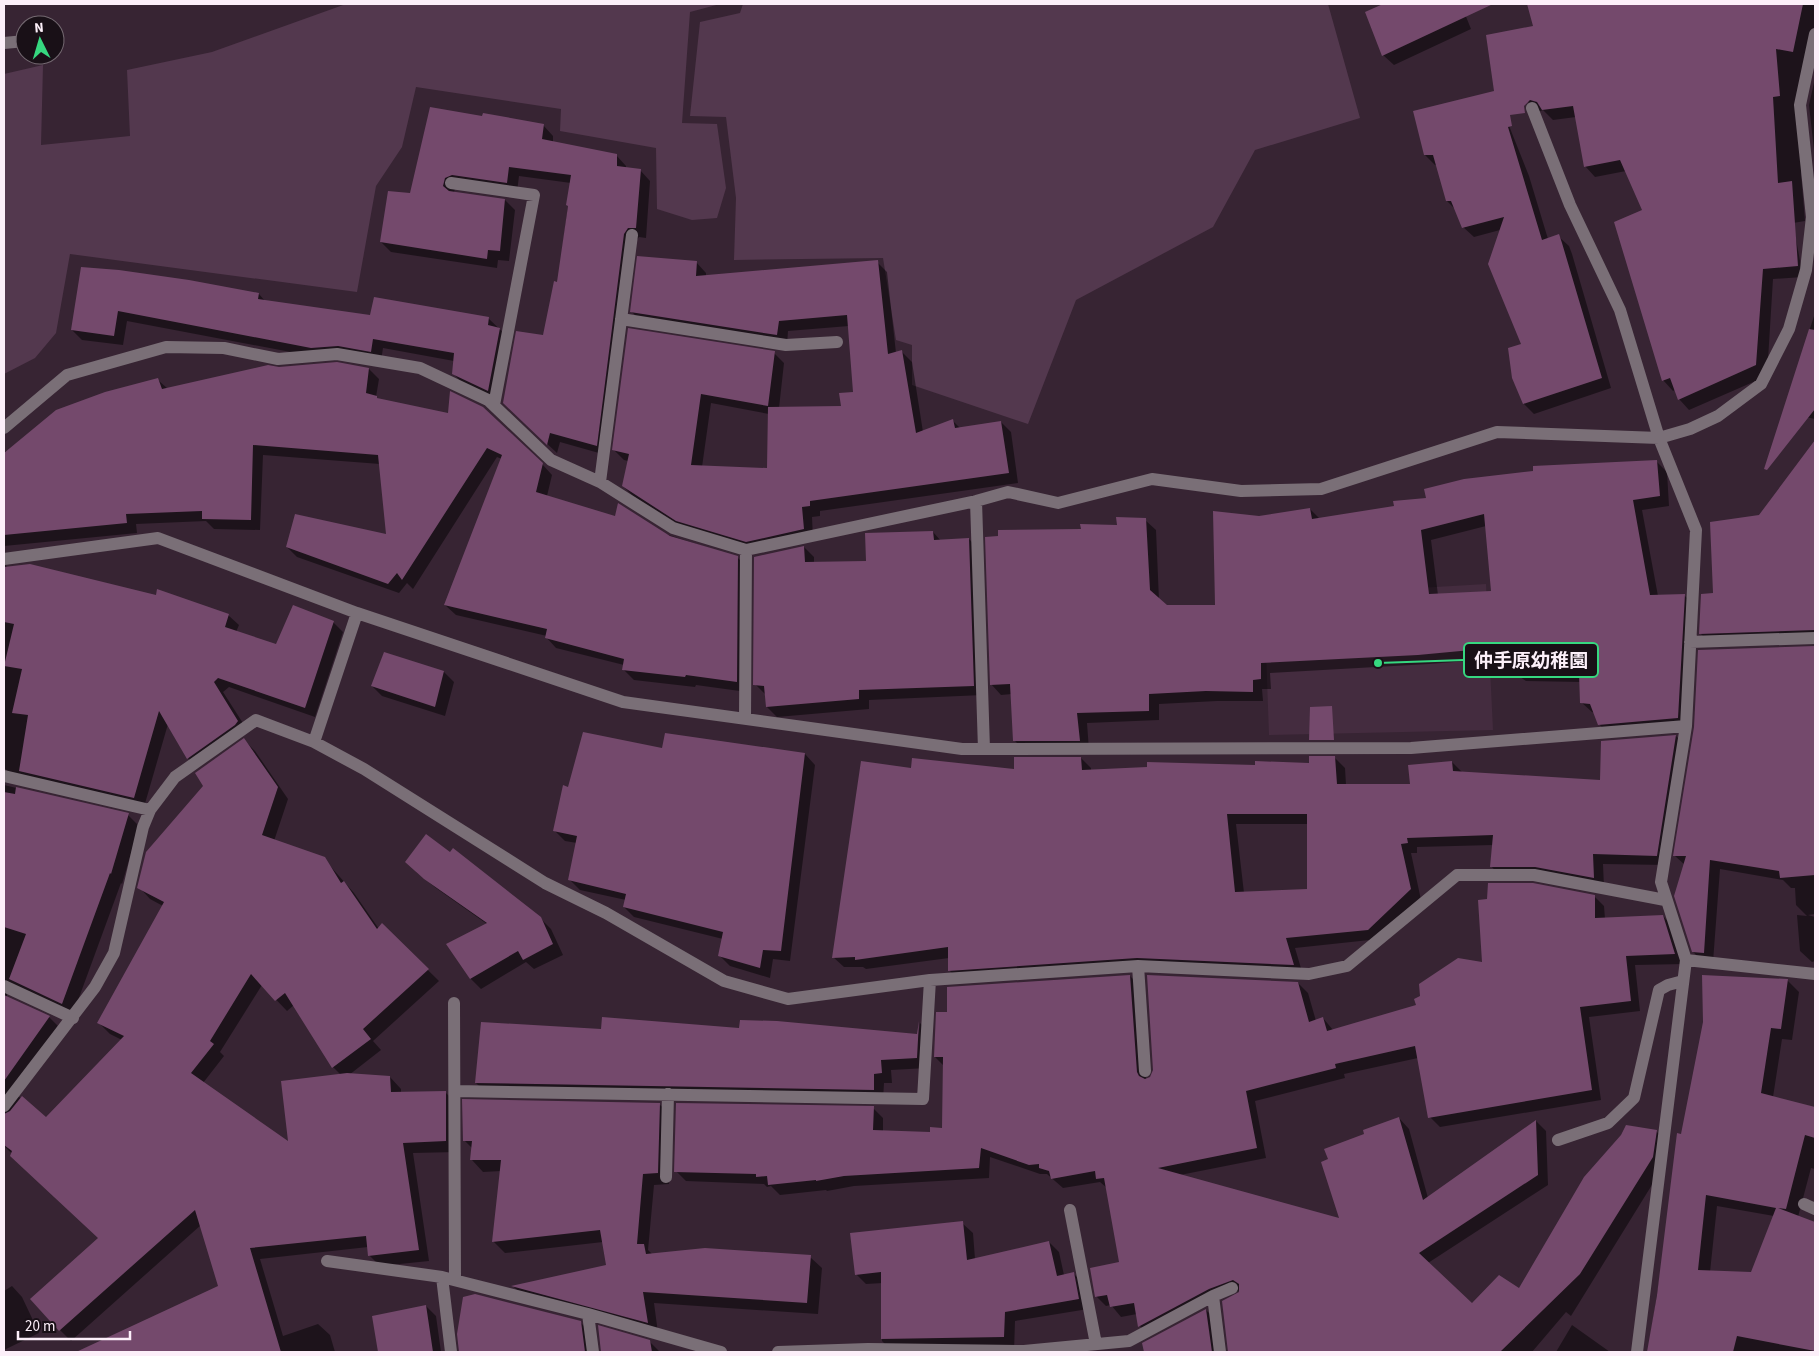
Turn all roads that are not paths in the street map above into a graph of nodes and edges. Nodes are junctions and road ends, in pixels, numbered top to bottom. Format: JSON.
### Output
{"nodes":[{"id":1,"x":1815,"y":34,"type":"edge"},
{"id":2,"x":1532,"y":108,"type":"dead end"},
{"id":3,"x":451,"y":183,"type":"dead end"},
{"id":4,"x":1812,"y":188,"type":"edge"},
{"id":5,"x":632,"y":235,"type":"dead end"},
{"id":6,"x":621,"y":319,"type":"junction"},
{"id":7,"x":837,"y":342,"type":"dead end"},
{"id":8,"x":494,"y":406,"type":"junction"},
{"id":9,"x":4,"y":428,"type":"edge"},
{"id":10,"x":1659,"y":438,"type":"junction"},
{"id":11,"x":600,"y":482,"type":"junction"},
{"id":12,"x":976,"y":501,"type":"junction"},
{"id":13,"x":746,"y":550,"type":"junction"},
{"id":14,"x":4,"y":559,"type":"edge"},
{"id":15,"x":357,"y":613,"type":"junction"},
{"id":16,"x":1815,"y":638,"type":"edge"},
{"id":17,"x":1690,"y":642,"type":"junction"},
{"id":18,"x":745,"y":719,"type":"junction"},
{"id":19,"x":1686,"y":726,"type":"junction"},
{"id":20,"x":314,"y":742,"type":"junction"},
{"id":21,"x":984,"y":749,"type":"junction"},
{"id":22,"x":4,"y":776,"type":"edge"},
{"id":23,"x":150,"y":810,"type":"junction"},
{"id":24,"x":1665,"y":900,"type":"junction"},
{"id":25,"x":1686,"y":960,"type":"junction"},
{"id":26,"x":1138,"y":966,"type":"junction"},
{"id":27,"x":1815,"y":974,"type":"edge"},
{"id":28,"x":930,"y":980,"type":"junction"},
{"id":29,"x":1683,"y":981,"type":"junction"},
{"id":30,"x":4,"y":986,"type":"edge"},
{"id":31,"x":454,"y":1003,"type":"dead end"},
{"id":32,"x":73,"y":1018,"type":"junction"},
{"id":33,"x":1145,"y":1071,"type":"dead end"},
{"id":34,"x":455,"y":1091,"type":"junction"},
{"id":35,"x":668,"y":1094,"type":"junction"},
{"id":36,"x":4,"y":1106,"type":"edge"},
{"id":37,"x":1558,"y":1140,"type":"dead end"},
{"id":38,"x":666,"y":1177,"type":"dead end"},
{"id":39,"x":1070,"y":1210,"type":"dead end"},
{"id":40,"x":327,"y":1261,"type":"dead end"},
{"id":41,"x":442,"y":1277,"type":"junction"},
{"id":42,"x":455,"y":1280,"type":"junction"},
{"id":43,"x":1232,"y":1288,"type":"dead end"},
{"id":44,"x":1214,"y":1296,"type":"junction"},
{"id":45,"x":588,"y":1314,"type":"junction"},
{"id":46,"x":1096,"y":1344,"type":"junction"},
{"id":47,"x":1123,"y":1347,"type":"edge"},
{"id":48,"x":1634,"y":1348,"type":"edge"},
{"id":49,"x":869,"y":1351,"type":"edge"},
{"id":50,"x":1024,"y":1351,"type":"edge"},
{"id":51,"x":450,"y":1352,"type":"edge"},
{"id":52,"x":593,"y":1352,"type":"edge"},
{"id":53,"x":721,"y":1352,"type":"edge"},
{"id":54,"x":778,"y":1352,"type":"edge"},
{"id":55,"x":1220,"y":1352,"type":"edge"}],
"edges":[{"from":1,"to":4,"type":"street"},
{"from":2,"to":10,"type":"street"},
{"from":3,"to":8,"type":"street"},
{"from":4,"to":10,"type":"street"},
{"from":5,"to":6,"type":"street"},
{"from":6,"to":7,"type":"street"},
{"from":6,"to":11,"type":"street"},
{"from":8,"to":9,"type":"street"},
{"from":8,"to":11,"type":"street"},
{"from":10,"to":12,"type":"street"},
{"from":10,"to":17,"type":"street"},
{"from":11,"to":13,"type":"street"},
{"from":12,"to":13,"type":"street"},
{"from":12,"to":21,"type":"street"},
{"from":13,"to":18,"type":"street"},
{"from":14,"to":15,"type":"street"},
{"from":15,"to":18,"type":"street"},
{"from":15,"to":20,"type":"street"},
{"from":16,"to":17,"type":"street"},
{"from":17,"to":19,"type":"street"},
{"from":18,"to":21,"type":"street"},
{"from":19,"to":21,"type":"street"},
{"from":19,"to":24,"type":"street"},
{"from":20,"to":23,"type":"street"},
{"from":20,"to":28,"type":"street"},
{"from":22,"to":23,"type":"street"},
{"from":23,"to":32,"type":"street"},
{"from":24,"to":25,"type":"street"},
{"from":24,"to":26,"type":"street"},
{"from":25,"to":27,"type":"street"},
{"from":25,"to":29,"type":"street"},
{"from":26,"to":28,"type":"street"},
{"from":26,"to":33,"type":"street"},
{"from":28,"to":35,"type":"street"},
{"from":29,"to":37,"type":"street"},
{"from":29,"to":48,"type":"street"},
{"from":30,"to":32,"type":"street"},
{"from":31,"to":34,"type":"street"},
{"from":32,"to":36,"type":"street"},
{"from":34,"to":35,"type":"street"},
{"from":34,"to":42,"type":"street"},
{"from":35,"to":38,"type":"street"},
{"from":39,"to":46,"type":"street"},
{"from":40,"to":41,"type":"street"},
{"from":41,"to":42,"type":"street"},
{"from":41,"to":51,"type":"street"},
{"from":42,"to":45,"type":"street"},
{"from":43,"to":44,"type":"street"},
{"from":44,"to":47,"type":"street"},
{"from":44,"to":55,"type":"street"},
{"from":45,"to":52,"type":"street"},
{"from":45,"to":53,"type":"street"},
{"from":46,"to":47,"type":"street"},
{"from":46,"to":50,"type":"street"},
{"from":49,"to":50,"type":"street"},
{"from":49,"to":54,"type":"street"}]}
